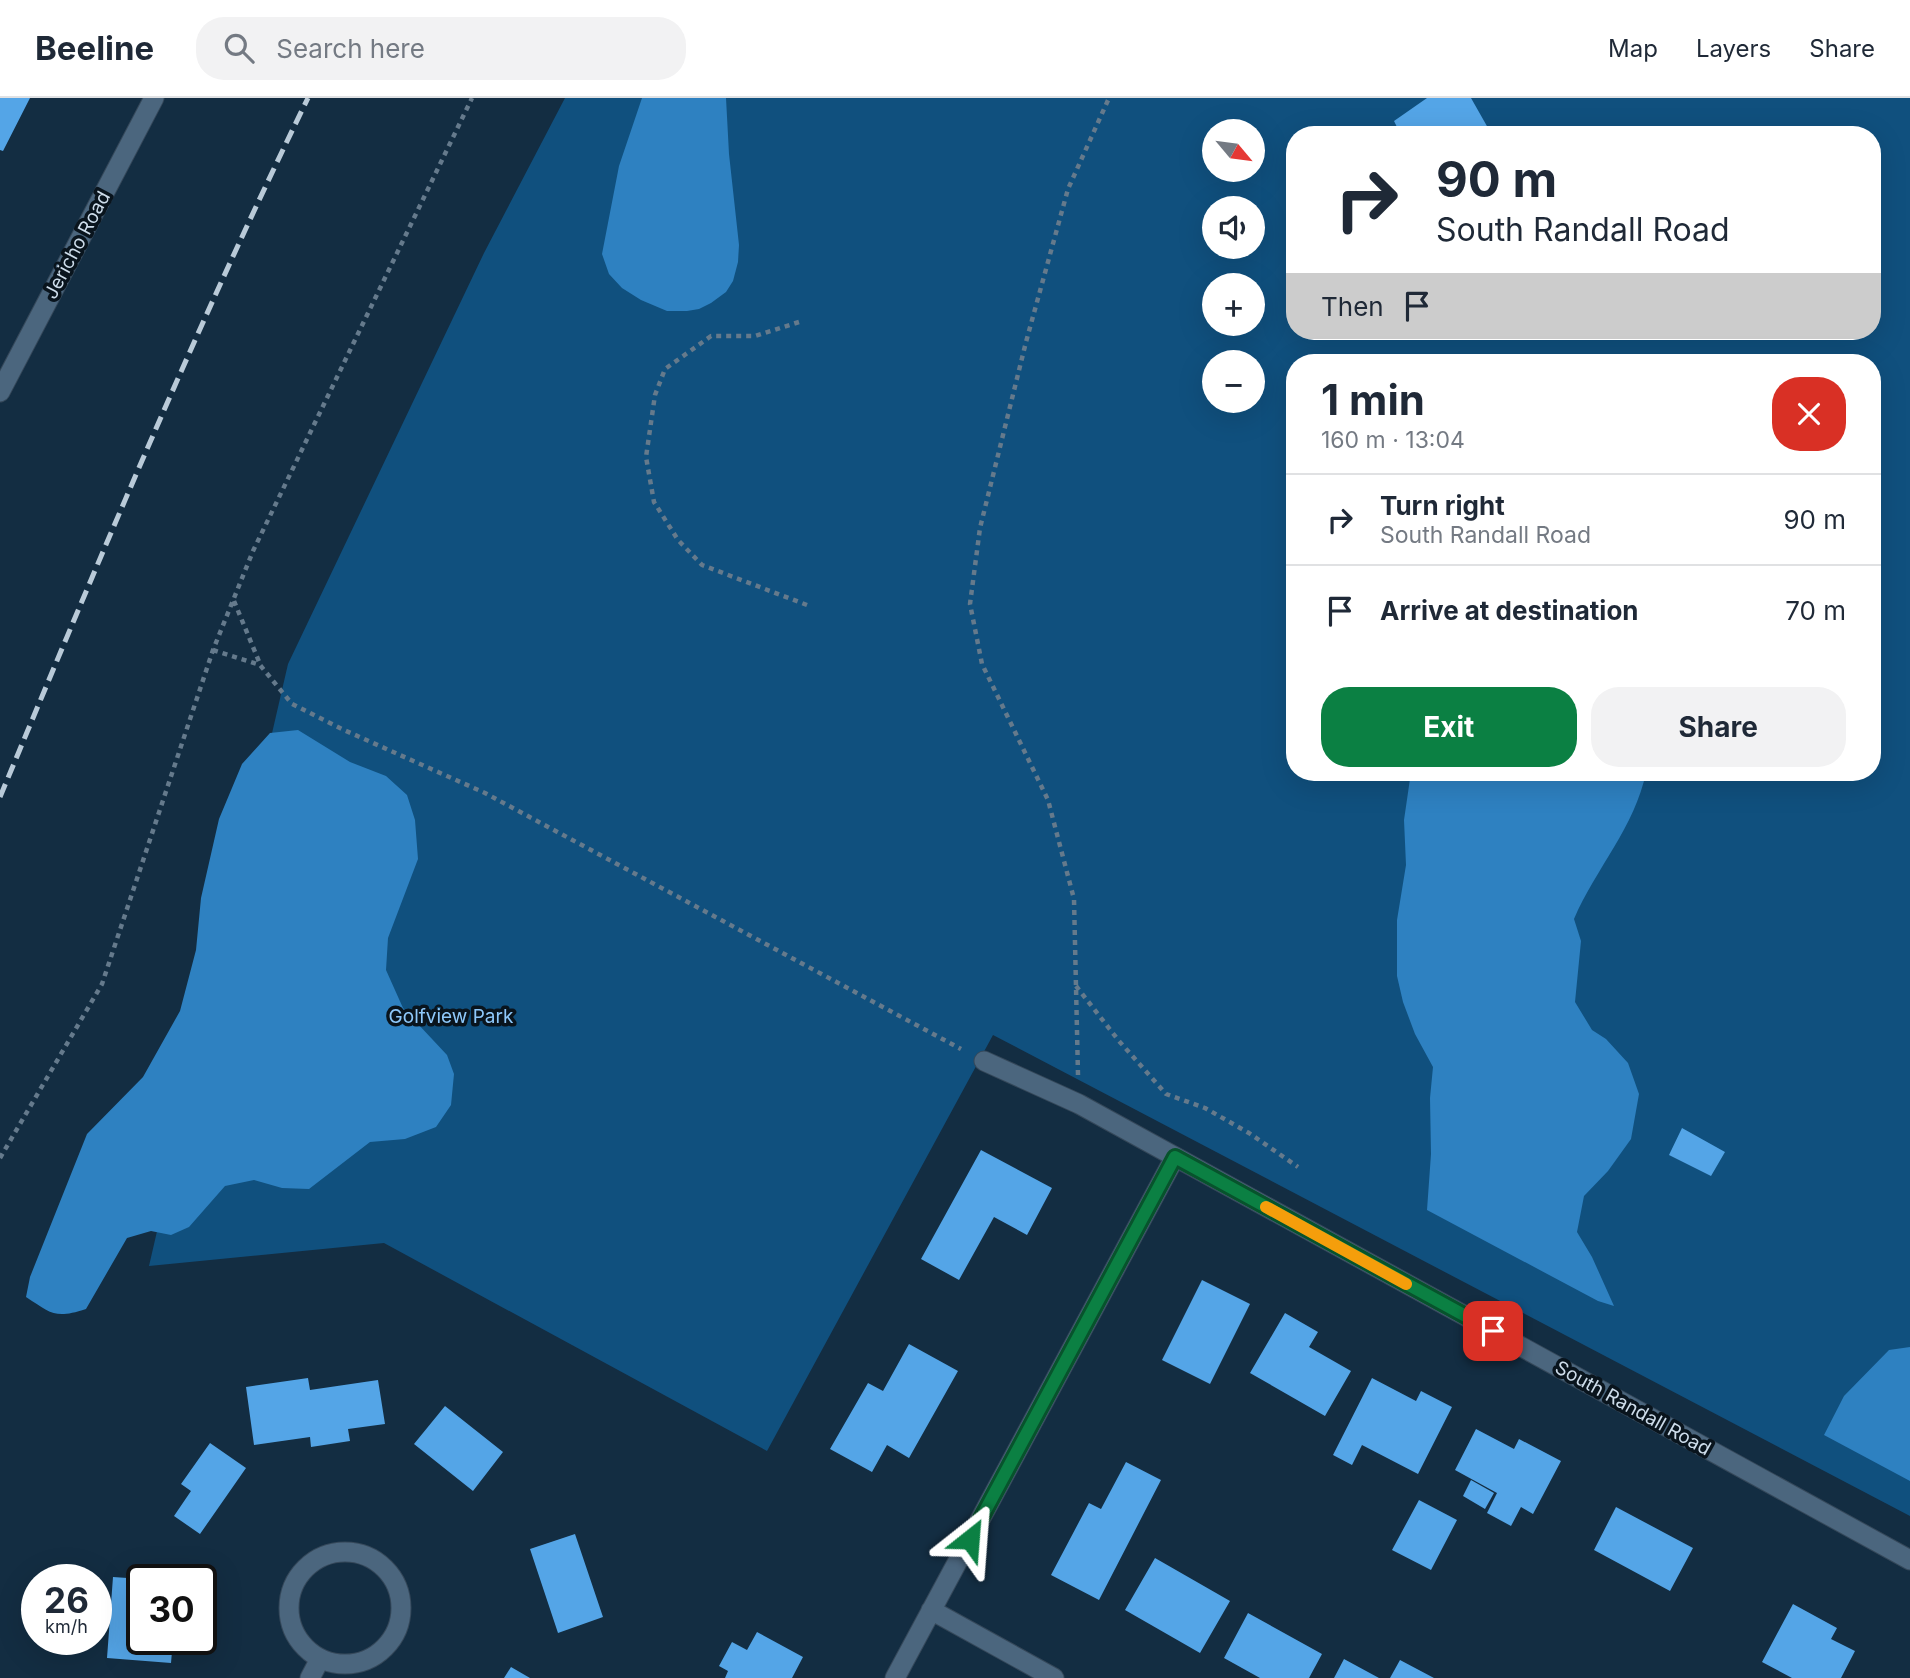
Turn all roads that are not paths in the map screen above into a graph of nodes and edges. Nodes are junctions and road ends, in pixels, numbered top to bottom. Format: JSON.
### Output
{"nodes":[{"id":1,"x":155,"y":98,"type":"edge"},
{"id":2,"x":0,"y":393,"type":"edge"},
{"id":3,"x":984,"y":1061,"type":"road end"},
{"id":4,"x":1175,"y":1157,"type":"junction"},
{"id":5,"x":1910,"y":1559,"type":"edge"},
{"id":6,"x":931,"y":1610,"type":"junction"},
{"id":7,"x":320,"y":1659,"type":"junction"},
{"id":8,"x":310,"y":1678,"type":"edge"},
{"id":9,"x":895,"y":1678,"type":"edge"},
{"id":10,"x":1054,"y":1678,"type":"edge"}],
"edges":[{"from":1,"to":2,"type":"street","name":"Jericho Road"},
{"from":3,"to":4,"type":"street","name":"South Randall Road"},
{"from":4,"to":5,"type":"street","name":"South Randall Road"},
{"from":4,"to":6,"type":"street"},
{"from":6,"to":9,"type":"street"},
{"from":6,"to":10,"type":"street"},
{"from":7,"to":7,"type":"street"},
{"from":7,"to":8,"type":"street"}]}
